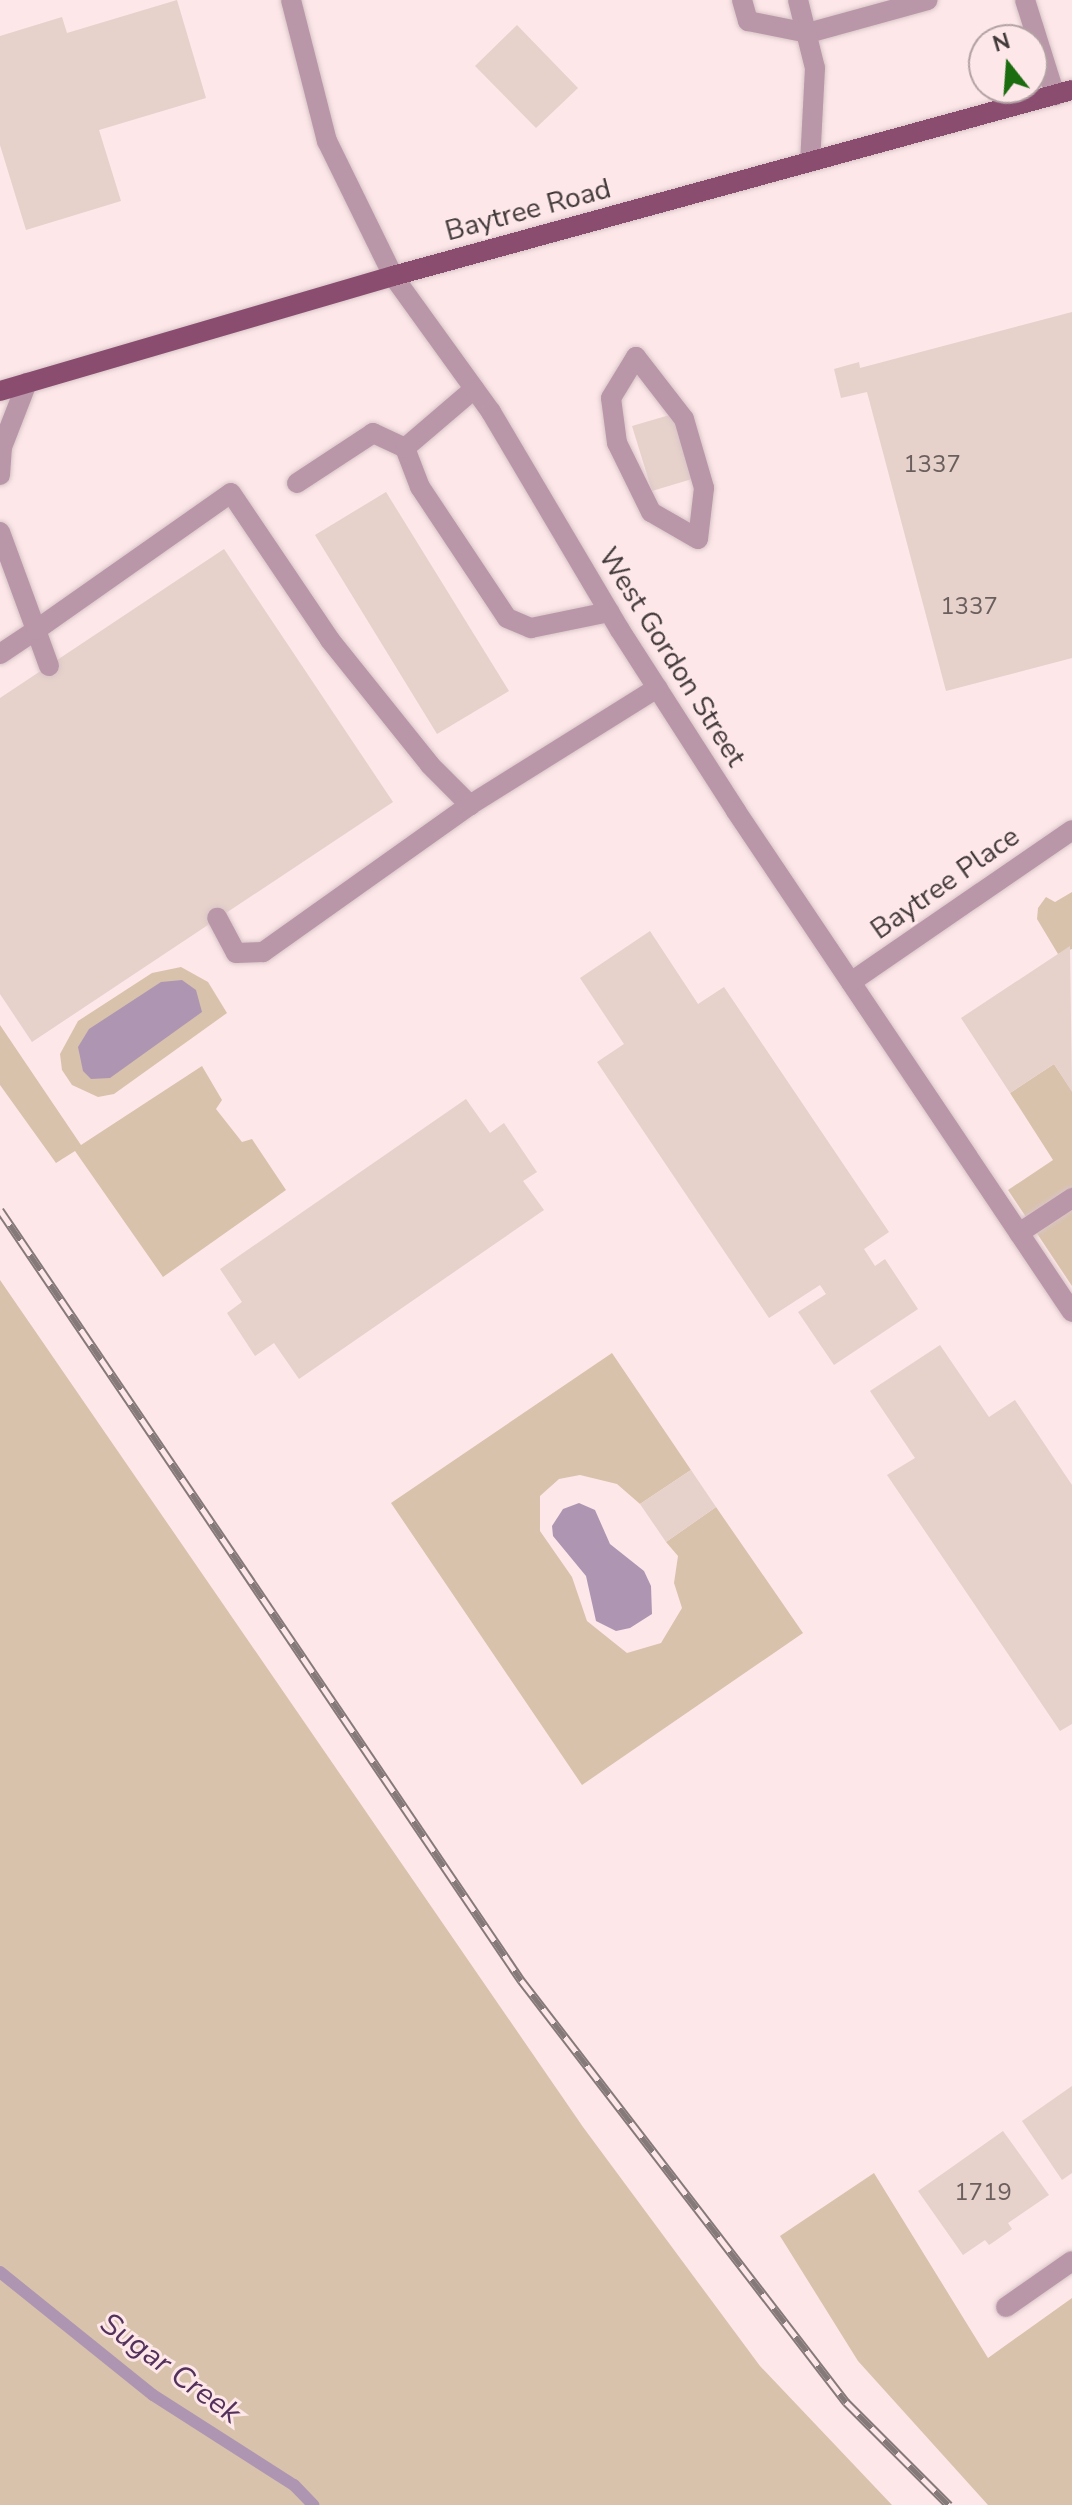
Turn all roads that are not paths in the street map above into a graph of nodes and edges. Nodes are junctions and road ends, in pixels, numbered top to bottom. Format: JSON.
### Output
{"nodes":[{"id":1,"x":291,"y":0,"type":"edge"},
{"id":2,"x":742,"y":0,"type":"edge"},
{"id":3,"x":798,"y":0,"type":"edge"},
{"id":4,"x":928,"y":0,"type":"edge"},
{"id":5,"x":1025,"y":0,"type":"edge"},
{"id":6,"x":808,"y":33,"type":"junction"},
{"id":7,"x":1064,"y":93,"type":"edge"},
{"id":8,"x":810,"y":162,"type":"junction"},
{"id":9,"x":393,"y":276,"type":"junction"},
{"id":10,"x":636,"y":357,"type":"joint"},
{"id":11,"x":27,"y":383,"type":"junction"},
{"id":12,"x":474,"y":389,"type":"junction"},
{"id":13,"x":0,"y":391,"type":"edge"},
{"id":14,"x":405,"y":448,"type":"junction"},
{"id":15,"x":0,"y":475,"type":"edge"},
{"id":16,"x":297,"y":483,"type":"dead end"},
{"id":17,"x":0,"y":532,"type":"edge"},
{"id":18,"x":609,"y":612,"type":"junction"},
{"id":19,"x":36,"y":630,"type":"junction"},
{"id":20,"x":0,"y":654,"type":"edge"},
{"id":21,"x":49,"y":666,"type":"dead end"},
{"id":22,"x":657,"y":688,"type":"junction"},
{"id":23,"x":470,"y":805,"type":"junction"},
{"id":24,"x":1072,"y":830,"type":"edge"},
{"id":25,"x":217,"y":918,"type":"dead end"},
{"id":26,"x":851,"y":982,"type":"junction"},
{"id":27,"x":1072,"y":1198,"type":"edge"},
{"id":28,"x":1019,"y":1233,"type":"junction"},
{"id":29,"x":1072,"y":1312,"type":"edge"},
{"id":30,"x":1072,"y":2261,"type":"edge"},
{"id":31,"x":1006,"y":2307,"type":"dead end"}],
"edges":[{"from":1,"to":9,"type":"street","name":"West Gordon Street"},
{"from":2,"to":6,"type":"street"},
{"from":3,"to":6,"type":"street"},
{"from":4,"to":6,"type":"street"},
{"from":5,"to":7,"type":"street"},
{"from":6,"to":8,"type":"street"},
{"from":7,"to":8,"type":"main road","name":"Baytree Road"},
{"from":8,"to":9,"type":"main road","name":"Baytree Road"},
{"from":9,"to":11,"type":"main road","name":"Baytree Road"},
{"from":9,"to":12,"type":"street","name":"West Gordon Street"},
{"from":10,"to":10,"type":"street"},
{"from":11,"to":13,"type":"main road","name":"Baytree Road"},
{"from":11,"to":15,"type":"street"},
{"from":12,"to":14,"type":"street"},
{"from":12,"to":18,"type":"street","name":"West Gordon Street"},
{"from":14,"to":16,"type":"street"},
{"from":14,"to":18,"type":"street"},
{"from":17,"to":19,"type":"street"},
{"from":18,"to":22,"type":"street","name":"West Gordon Street"},
{"from":19,"to":20,"type":"street"},
{"from":19,"to":21,"type":"street"},
{"from":19,"to":23,"type":"street"},
{"from":22,"to":23,"type":"street"},
{"from":22,"to":26,"type":"street","name":"West Gordon Street"},
{"from":23,"to":25,"type":"street"},
{"from":24,"to":26,"type":"street","name":"Baytree Place"},
{"from":26,"to":28,"type":"street","name":"West Gordon Street"},
{"from":27,"to":28,"type":"street"},
{"from":28,"to":29,"type":"street","name":"West Gordon Street"},
{"from":30,"to":31,"type":"street"}]}
